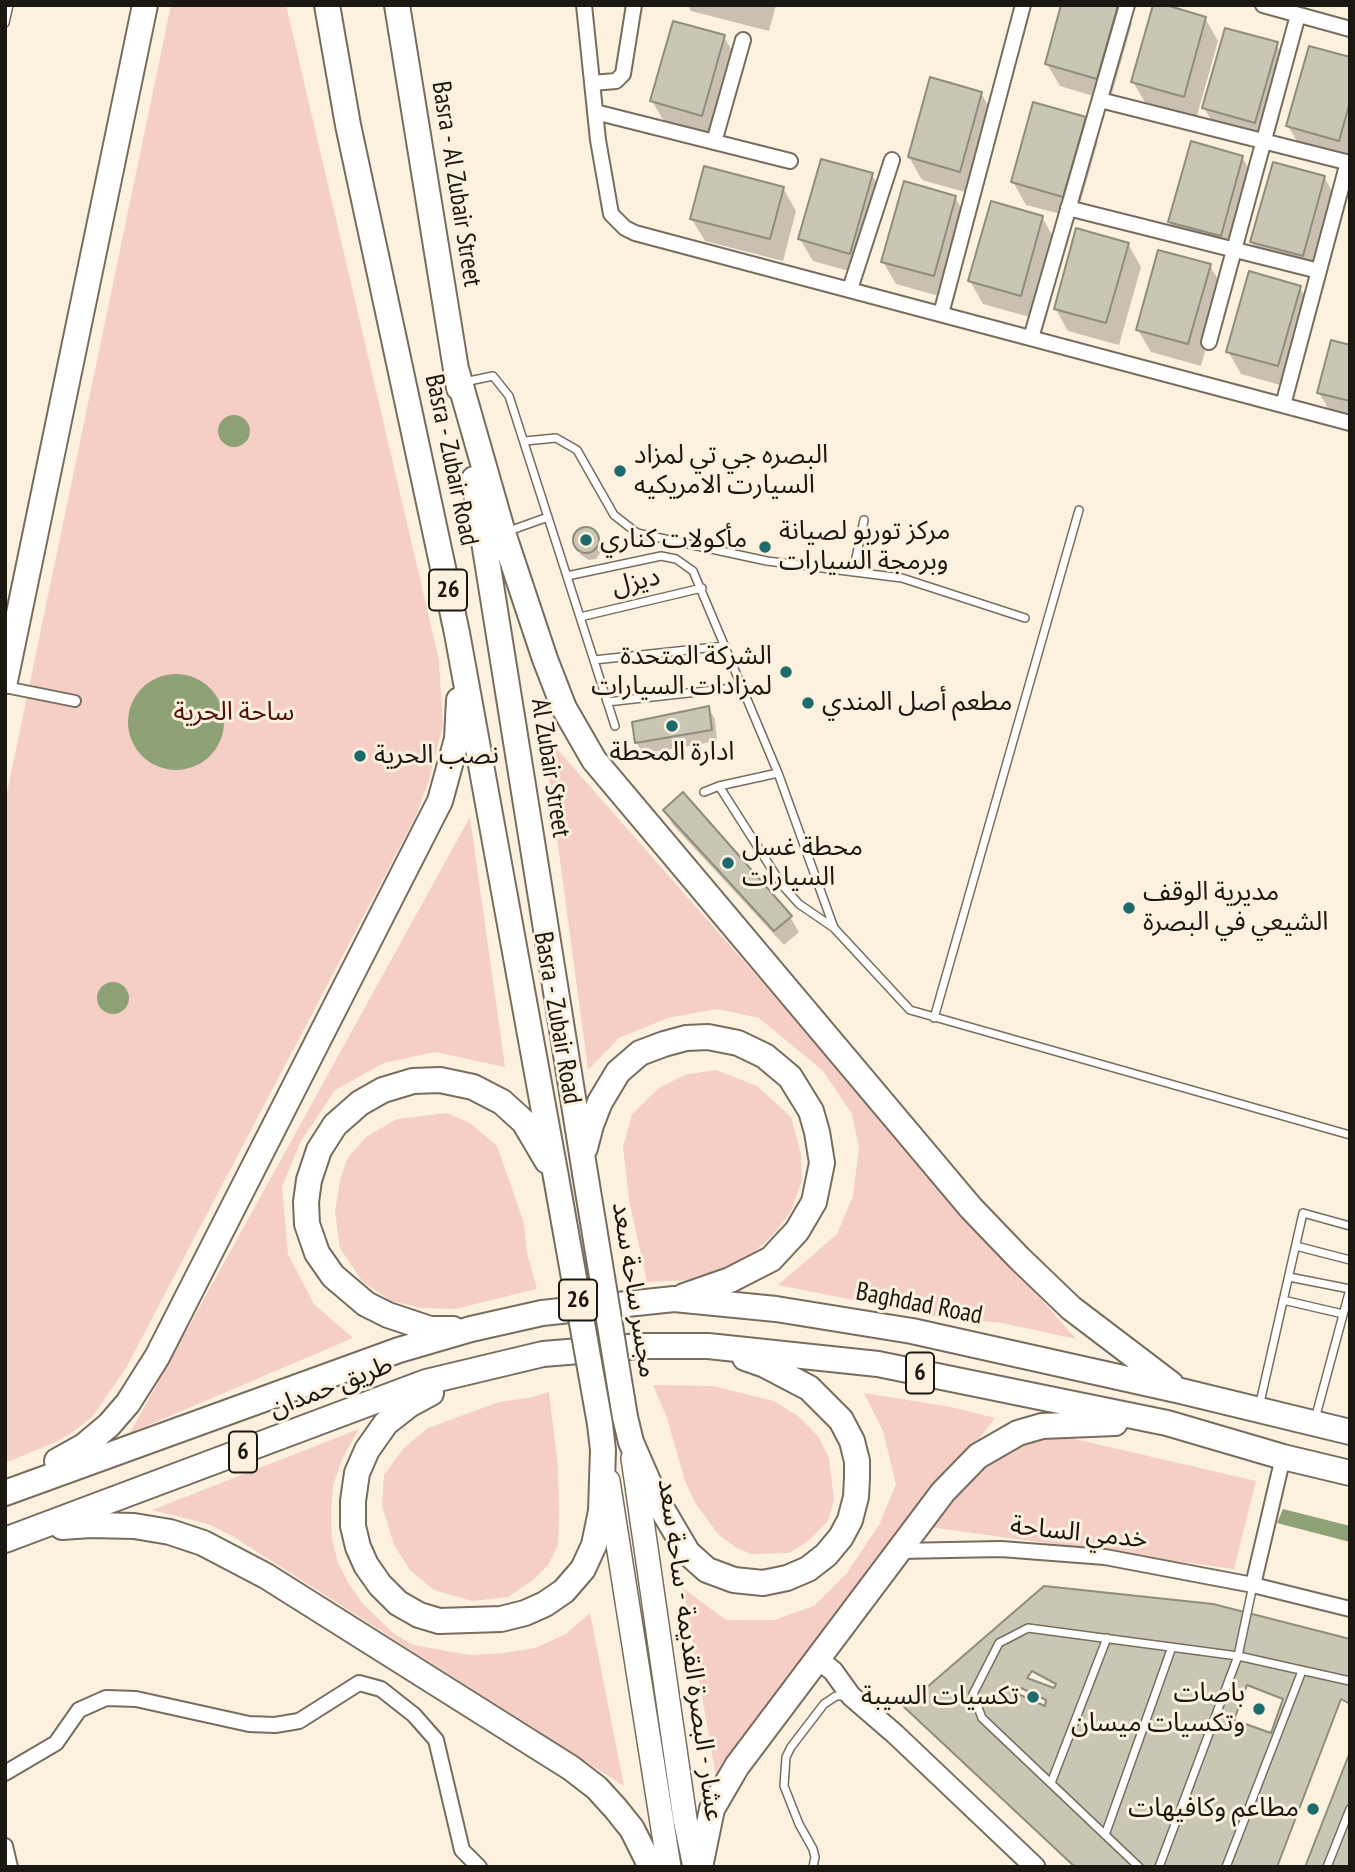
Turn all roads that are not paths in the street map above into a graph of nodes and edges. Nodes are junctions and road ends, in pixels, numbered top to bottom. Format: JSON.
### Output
{"nodes":[{"id":1,"x":9,"y":5,"type":"edge"},
{"id":2,"x":145,"y":5,"type":"edge"},
{"id":3,"x":327,"y":5,"type":"edge"},
{"id":4,"x":397,"y":5,"type":"edge"},
{"id":5,"x":584,"y":5,"type":"edge"},
{"id":6,"x":634,"y":5,"type":"edge"},
{"id":7,"x":1023,"y":5,"type":"edge"},
{"id":8,"x":1128,"y":5,"type":"edge"},
{"id":9,"x":1263,"y":5,"type":"edge"},
{"id":10,"x":1298,"y":15,"type":"junction"},
{"id":11,"x":5,"y":23,"type":"edge"},
{"id":12,"x":1350,"y":29,"type":"edge"},
{"id":13,"x":743,"y":40,"type":"dead end"},
{"id":14,"x":592,"y":83,"type":"junction"},
{"id":15,"x":1100,"y":100,"type":"junction"},
{"id":16,"x":595,"y":112,"type":"junction"},
{"id":17,"x":1264,"y":141,"type":"junction"},
{"id":18,"x":714,"y":142,"type":"junction"},
{"id":19,"x":892,"y":160,"type":"dead end"},
{"id":20,"x":790,"y":161,"type":"dead end"},
{"id":21,"x":1349,"y":162,"type":"edge"},
{"id":22,"x":1068,"y":208,"type":"junction"},
{"id":23,"x":1235,"y":249,"type":"junction"},
{"id":24,"x":1319,"y":271,"type":"junction"},
{"id":25,"x":850,"y":289,"type":"junction"},
{"id":26,"x":941,"y":314,"type":"junction"},
{"id":27,"x":1031,"y":338,"type":"junction"},
{"id":28,"x":1209,"y":342,"type":"dead end"},
{"id":29,"x":458,"y":377,"type":"junction"},
{"id":30,"x":1283,"y":405,"type":"junction"},
{"id":31,"x":1350,"y":423,"type":"edge"},
{"id":32,"x":525,"y":441,"type":"junction"},
{"id":33,"x":1079,"y":510,"type":"dead end"},
{"id":34,"x":548,"y":517,"type":"junction"},
{"id":35,"x":864,"y":520,"type":"dead end"},
{"id":36,"x":503,"y":533,"type":"junction"},
{"id":37,"x":853,"y":572,"type":"junction"},
{"id":38,"x":567,"y":576,"type":"junction"},
{"id":39,"x":702,"y":588,"type":"junction"},
{"id":40,"x":580,"y":618,"type":"junction"},
{"id":41,"x":1025,"y":618,"type":"dead end"},
{"id":42,"x":457,"y":633,"type":"junction"},
{"id":43,"x":725,"y":646,"type":"junction"},
{"id":44,"x":594,"y":660,"type":"junction"},
{"id":45,"x":5,"y":681,"type":"edge"},
{"id":46,"x":5,"y":687,"type":"edge"},
{"id":47,"x":742,"y":687,"type":"junction"},
{"id":48,"x":75,"y":701,"type":"dead end"},
{"id":49,"x":607,"y":702,"type":"junction"},
{"id":50,"x":615,"y":726,"type":"dead end"},
{"id":51,"x":778,"y":774,"type":"junction"},
{"id":52,"x":719,"y":786,"type":"junction"},
{"id":53,"x":704,"y":792,"type":"dead end"},
{"id":54,"x":834,"y":928,"type":"junction"},
{"id":55,"x":934,"y":1018,"type":"junction"},
{"id":56,"x":1350,"y":1135,"type":"edge"},
{"id":57,"x":585,"y":1173,"type":"junction"},
{"id":58,"x":556,"y":1177,"type":"junction"},
{"id":59,"x":1350,"y":1226,"type":"edge"},
{"id":60,"x":1296,"y":1245,"type":"junction"},
{"id":61,"x":1350,"y":1260,"type":"edge"},
{"id":62,"x":1289,"y":1277,"type":"junction"},
{"id":63,"x":1350,"y":1289,"type":"edge"},
{"id":64,"x":674,"y":1299,"type":"junction"},
{"id":65,"x":1283,"y":1300,"type":"junction"},
{"id":66,"x":1343,"y":1314,"type":"junction"},
{"id":67,"x":471,"y":1329,"type":"junction"},
{"id":68,"x":708,"y":1346,"type":"junction"},
{"id":69,"x":482,"y":1368,"type":"junction"},
{"id":70,"x":1181,"y":1391,"type":"junction"},
{"id":71,"x":1258,"y":1409,"type":"junction"},
{"id":72,"x":1167,"y":1423,"type":"junction"},
{"id":73,"x":1314,"y":1423,"type":"junction"},
{"id":74,"x":1350,"y":1432,"type":"edge"},
{"id":75,"x":631,"y":1442,"type":"junction"},
{"id":76,"x":603,"y":1450,"type":"junction"},
{"id":77,"x":1283,"y":1457,"type":"junction"},
{"id":78,"x":1350,"y":1474,"type":"edge"},
{"id":79,"x":5,"y":1491,"type":"edge"},
{"id":80,"x":30,"y":1530,"type":"junction"},
{"id":81,"x":5,"y":1540,"type":"edge"},
{"id":82,"x":897,"y":1551,"type":"junction"},
{"id":83,"x":1253,"y":1585,"type":"junction"},
{"id":84,"x":1350,"y":1609,"type":"edge"},
{"id":85,"x":1107,"y":1638,"type":"junction"},
{"id":86,"x":1172,"y":1647,"type":"junction"},
{"id":87,"x":1238,"y":1656,"type":"junction"},
{"id":88,"x":818,"y":1660,"type":"junction"},
{"id":89,"x":1302,"y":1671,"type":"junction"},
{"id":90,"x":1350,"y":1681,"type":"edge"},
{"id":91,"x":851,"y":1696,"type":"junction"},
{"id":92,"x":5,"y":1773,"type":"edge"},
{"id":93,"x":1051,"y":1783,"type":"junction"},
{"id":94,"x":1350,"y":1809,"type":"edge"},
{"id":95,"x":1105,"y":1835,"type":"junction"},
{"id":96,"x":5,"y":1846,"type":"edge"},
{"id":97,"x":10,"y":1867,"type":"edge"},
{"id":98,"x":478,"y":1867,"type":"edge"},
{"id":99,"x":650,"y":1867,"type":"edge"},
{"id":100,"x":669,"y":1867,"type":"edge"},
{"id":101,"x":695,"y":1867,"type":"edge"},
{"id":102,"x":700,"y":1867,"type":"edge"},
{"id":103,"x":813,"y":1867,"type":"edge"},
{"id":104,"x":1035,"y":1867,"type":"edge"},
{"id":105,"x":1139,"y":1867,"type":"edge"},
{"id":106,"x":1158,"y":1867,"type":"edge"},
{"id":107,"x":1226,"y":1867,"type":"edge"},
{"id":108,"x":1327,"y":1867,"type":"edge"}],
"edges":[{"from":1,"to":11,"type":"lane"},
{"from":2,"to":45,"type":"highway"},
{"from":3,"to":42,"type":"highway","name":"Basra - Zubair Road","number":"26"},
{"from":4,"to":29,"type":"highway","name":"Basra - Al Zubair Street","number":"26"},
{"from":5,"to":14,"type":"street"},
{"from":6,"to":14,"type":"street"},
{"from":7,"to":26,"type":"street"},
{"from":8,"to":15,"type":"street"},
{"from":9,"to":10,"type":"street"},
{"from":10,"to":12,"type":"street"},
{"from":10,"to":17,"type":"street"},
{"from":13,"to":18,"type":"street"},
{"from":14,"to":16,"type":"street"},
{"from":15,"to":17,"type":"street"},
{"from":15,"to":22,"type":"street"},
{"from":16,"to":18,"type":"street"},
{"from":16,"to":25,"type":"street"},
{"from":17,"to":21,"type":"street"},
{"from":17,"to":23,"type":"street"},
{"from":18,"to":20,"type":"street"},
{"from":19,"to":25,"type":"street"},
{"from":21,"to":24,"type":"street"},
{"from":22,"to":23,"type":"street"},
{"from":22,"to":27,"type":"street"},
{"from":23,"to":24,"type":"street"},
{"from":23,"to":28,"type":"street"},
{"from":24,"to":30,"type":"street"},
{"from":25,"to":26,"type":"street"},
{"from":26,"to":27,"type":"street"},
{"from":27,"to":30,"type":"street"},
{"from":29,"to":32,"type":"lane"},
{"from":29,"to":36,"type":"highway"},
{"from":29,"to":57,"type":"highway","name":"Al Zubair Street","number":"26"},
{"from":30,"to":31,"type":"street"},
{"from":32,"to":34,"type":"lane"},
{"from":32,"to":37,"type":"lane"},
{"from":33,"to":55,"type":"lane"},
{"from":34,"to":36,"type":"lane"},
{"from":34,"to":38,"type":"lane"},
{"from":35,"to":37,"type":"lane"},
{"from":36,"to":70,"type":"highway"},
{"from":37,"to":41,"type":"lane"},
{"from":38,"to":39,"type":"lane"},
{"from":38,"to":40,"type":"lane"},
{"from":39,"to":40,"type":"lane","name":"ديزل"},
{"from":39,"to":43,"type":"lane"},
{"from":40,"to":44,"type":"lane"},
{"from":42,"to":58,"type":"highway","name":"Basra - Zubair Road","number":"26"},
{"from":42,"to":79,"type":"highway"},
{"from":43,"to":44,"type":"lane"},
{"from":43,"to":47,"type":"lane"},
{"from":44,"to":49,"type":"lane"},
{"from":46,"to":48,"type":"street"},
{"from":47,"to":49,"type":"lane"},
{"from":47,"to":51,"type":"lane"},
{"from":49,"to":50,"type":"lane"},
{"from":51,"to":52,"type":"lane"},
{"from":51,"to":54,"type":"lane"},
{"from":52,"to":53,"type":"lane"},
{"from":52,"to":54,"type":"lane"},
{"from":54,"to":55,"type":"lane"},
{"from":55,"to":56,"type":"lane"},
{"from":57,"to":64,"type":"highway"},
{"from":57,"to":75,"type":"highway","name":"مجسر ساحة سعد","number":"26","bridge":true},
{"from":58,"to":67,"type":"highway"},
{"from":58,"to":76,"type":"highway","number":"26","bridge":true},
{"from":59,"to":60,"type":"lane"},
{"from":60,"to":61,"type":"lane"},
{"from":60,"to":62,"type":"lane"},
{"from":62,"to":63,"type":"lane"},
{"from":62,"to":65,"type":"lane"},
{"from":63,"to":66,"type":"lane"},
{"from":64,"to":67,"type":"highway","name":"Baghdad Road","number":"6"},
{"from":64,"to":70,"type":"highway","name":"Baghdad Road","number":"6"},
{"from":65,"to":66,"type":"lane"},
{"from":65,"to":71,"type":"lane"},
{"from":66,"to":73,"type":"lane"},
{"from":67,"to":79,"type":"highway","name":"طريق حمدان","number":"6"},
{"from":68,"to":69,"type":"highway","number":"6"},
{"from":68,"to":72,"type":"highway","number":"6"},
{"from":68,"to":75,"type":"highway"},
{"from":69,"to":76,"type":"highway"},
{"from":69,"to":80,"type":"highway","name":"طريق حمدان","number":"6"},
{"from":70,"to":71,"type":"highway","name":"Baghdad Road","number":"6"},
{"from":71,"to":73,"type":"highway","name":"Baghdad Road","number":"6"},
{"from":72,"to":77,"type":"highway","number":"6"},
{"from":72,"to":82,"type":"highway"},
{"from":73,"to":74,"type":"highway","name":"Baghdad Road","number":"6"},
{"from":75,"to":101,"type":"main road","name":"عشار - البصرة القديمة - ساحة سعد"},
{"from":76,"to":100,"type":"main road"},
{"from":77,"to":78,"type":"highway","number":"6"},
{"from":77,"to":83,"type":"street"},
{"from":80,"to":81,"type":"highway","name":"طريق حمدان","number":"6"},
{"from":80,"to":99,"type":"highway"},
{"from":82,"to":83,"type":"street","name":"خدمي الساحة"},
{"from":82,"to":88,"type":"highway"},
{"from":83,"to":84,"type":"street","name":"خدمي الساحة"},
{"from":83,"to":87,"type":"lane"},
{"from":85,"to":86,"type":"lane"},
{"from":85,"to":93,"type":"lane"},
{"from":85,"to":93,"type":"lane"},
{"from":86,"to":87,"type":"lane"},
{"from":86,"to":95,"type":"lane"},
{"from":87,"to":89,"type":"lane"},
{"from":87,"to":106,"type":"lane"},
{"from":88,"to":91,"type":"street"},
{"from":88,"to":102,"type":"highway"},
{"from":89,"to":90,"type":"lane"},
{"from":89,"to":107,"type":"lane"},
{"from":91,"to":103,"type":"lane"},
{"from":91,"to":104,"type":"street"},
{"from":92,"to":98,"type":"street"},
{"from":93,"to":95,"type":"lane"},
{"from":94,"to":108,"type":"lane"},
{"from":95,"to":105,"type":"lane"},
{"from":96,"to":97,"type":"street"}]}
